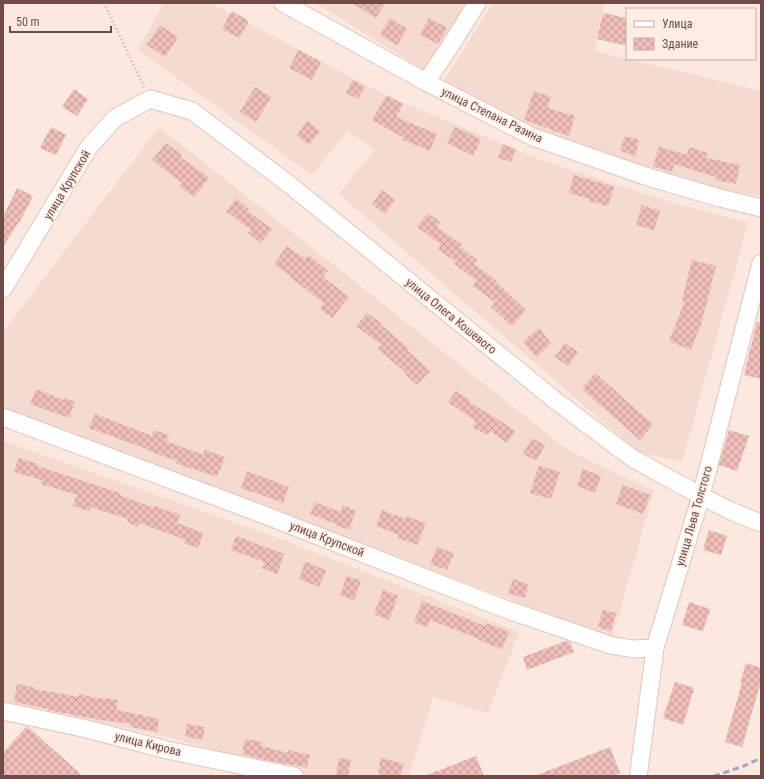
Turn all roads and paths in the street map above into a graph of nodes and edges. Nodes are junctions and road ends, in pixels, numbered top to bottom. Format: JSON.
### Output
{"nodes":[{"id":1,"x":104,"y":3,"type":"edge"},
{"id":2,"x":283,"y":3,"type":"edge"},
{"id":3,"x":477,"y":3,"type":"edge"},
{"id":4,"x":426,"y":82,"type":"junction"},
{"id":5,"x":150,"y":99,"type":"junction"},
{"id":6,"x":761,"y":208,"type":"edge"},
{"id":7,"x":761,"y":263,"type":"edge"},
{"id":8,"x":3,"y":290,"type":"edge"},
{"id":9,"x":3,"y":417,"type":"edge"},
{"id":10,"x":701,"y":496,"type":"junction"},
{"id":11,"x":761,"y":523,"type":"edge"},
{"id":12,"x":655,"y":648,"type":"junction"},
{"id":13,"x":3,"y":711,"type":"edge"},
{"id":14,"x":639,"y":771,"type":"dead end"},
{"id":15,"x":294,"y":776,"type":"edge"}],
"edges":[{"from":1,"to":5,"type":"path"},
{"from":2,"to":4,"type":"street","name":"улица Степана Разина"},
{"from":3,"to":4,"type":"street"},
{"from":4,"to":6,"type":"street","name":"улица Степана Разина"},
{"from":5,"to":8,"type":"street","name":"улица Крупской"},
{"from":5,"to":10,"type":"street","name":"улица Олега Кошевого"},
{"from":7,"to":10,"type":"street","name":"улица Льва Толстого"},
{"from":9,"to":12,"type":"street","name":"улица Крупской"},
{"from":10,"to":11,"type":"street","name":"улица Олега Кошевого"},
{"from":10,"to":12,"type":"street","name":"улица Льва Толстого"},
{"from":12,"to":14,"type":"street","name":"улица Льва Толстого"},
{"from":13,"to":15,"type":"street","name":"улица Кирова"}]}
